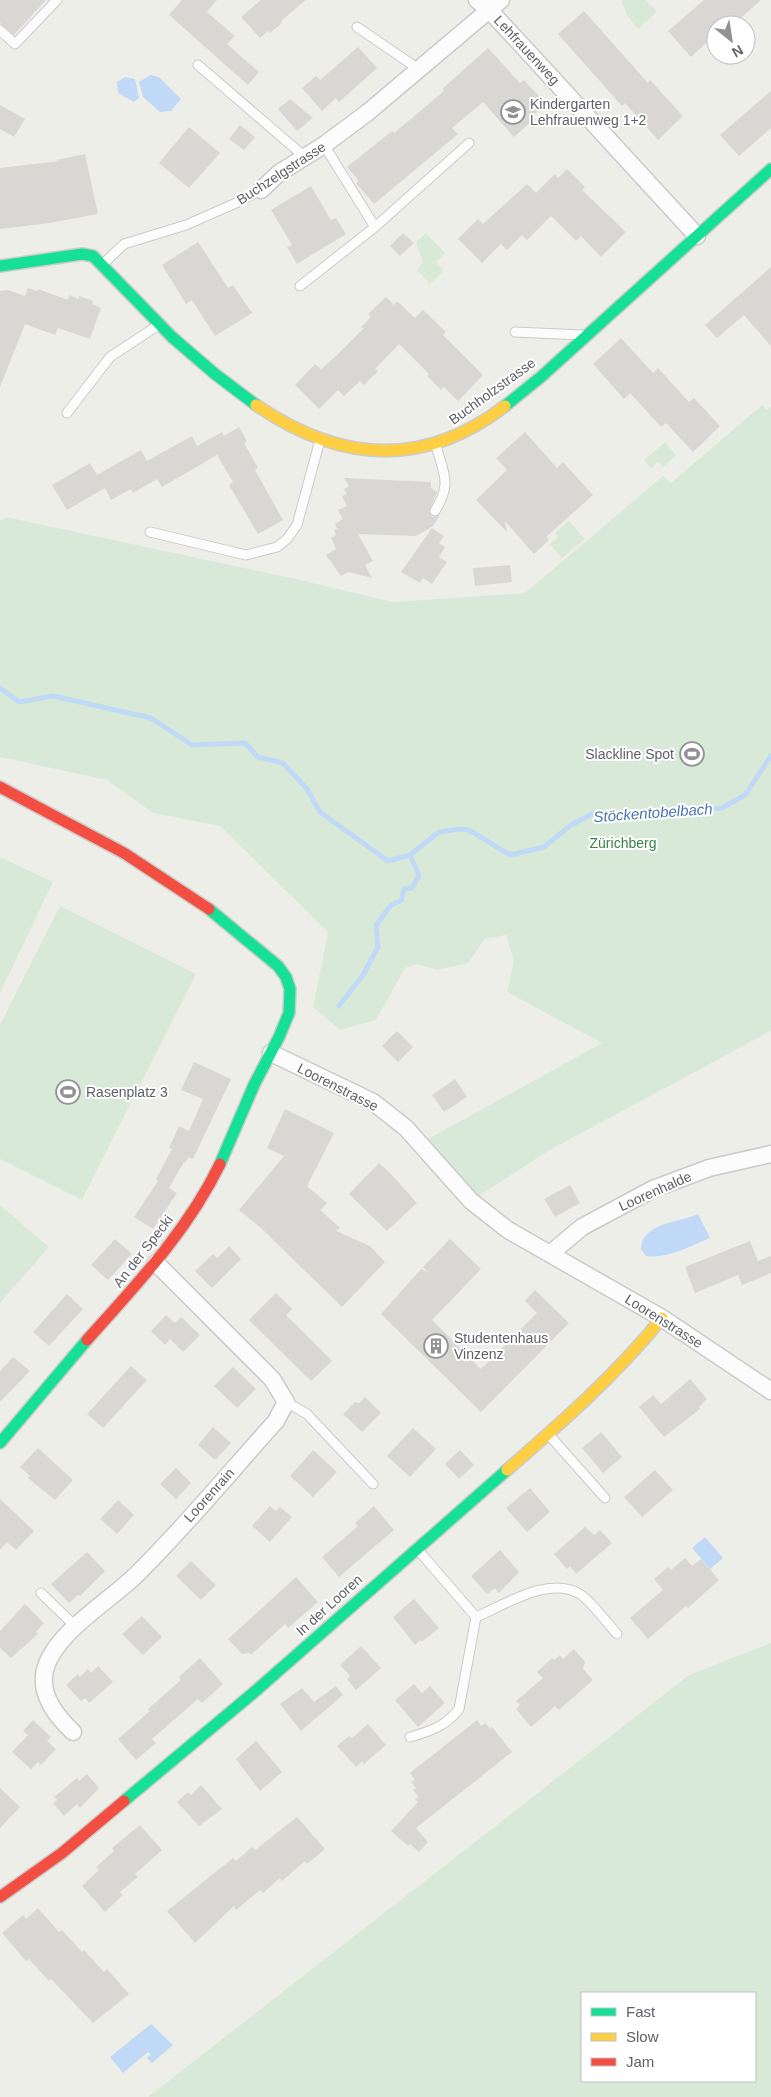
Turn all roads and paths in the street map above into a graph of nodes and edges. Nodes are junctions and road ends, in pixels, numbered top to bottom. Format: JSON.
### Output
{"nodes":[{"id":1,"x":57,"y":0,"type":"edge"},
{"id":2,"x":477,"y":0,"type":"edge"},
{"id":3,"x":495,"y":5,"type":"edge"},
{"id":4,"x":357,"y":27,"type":"dead end"},
{"id":5,"x":0,"y":30,"type":"edge"},
{"id":6,"x":198,"y":65,"type":"dead end"},
{"id":7,"x":420,"y":70,"type":"junction"},
{"id":8,"x":469,"y":143,"type":"dead end"},
{"id":9,"x":324,"y":145,"type":"junction"},
{"id":10,"x":305,"y":157,"type":"junction"},
{"id":11,"x":771,"y":169,"type":"edge"},
{"id":12,"x":261,"y":190,"type":"joint"},
{"id":13,"x":375,"y":226,"type":"junction"},
{"id":14,"x":697,"y":236,"type":"junction"},
{"id":15,"x":102,"y":265,"type":"junction"},
{"id":16,"x":0,"y":266,"type":"edge"},
{"id":17,"x":300,"y":286,"type":"dead end"},
{"id":18,"x":159,"y":324,"type":"junction"},
{"id":19,"x":515,"y":332,"type":"dead end"},
{"id":20,"x":586,"y":335,"type":"junction"},
{"id":21,"x":67,"y":413,"type":"dead end"},
{"id":22,"x":320,"y":440,"type":"junction"},
{"id":23,"x":436,"y":445,"type":"junction"},
{"id":24,"x":435,"y":511,"type":"dead end"},
{"id":25,"x":150,"y":532,"type":"dead end"},
{"id":26,"x":0,"y":787,"type":"edge"},
{"id":27,"x":271,"y":1053,"type":"junction"},
{"id":28,"x":771,"y":1154,"type":"edge"},
{"id":29,"x":551,"y":1253,"type":"junction"},
{"id":30,"x":156,"y":1263,"type":"junction"},
{"id":31,"x":662,"y":1318,"type":"junction"},
{"id":32,"x":771,"y":1391,"type":"edge"},
{"id":33,"x":286,"y":1402,"type":"junction"},
{"id":34,"x":548,"y":1433,"type":"junction"},
{"id":35,"x":0,"y":1443,"type":"edge"},
{"id":36,"x":373,"y":1484,"type":"dead end"},
{"id":37,"x":605,"y":1498,"type":"dead end"},
{"id":38,"x":416,"y":1548,"type":"junction"},
{"id":39,"x":40,"y":1593,"type":"dead end"},
{"id":40,"x":476,"y":1617,"type":"junction"},
{"id":41,"x":76,"y":1627,"type":"junction"},
{"id":42,"x":617,"y":1634,"type":"dead end"},
{"id":43,"x":73,"y":1732,"type":"dead end"},
{"id":44,"x":410,"y":1738,"type":"dead end"},
{"id":45,"x":0,"y":1897,"type":"edge"}],
"edges":[{"from":1,"to":5,"type":"lane"},
{"from":2,"to":3,"type":"street","name":"Lehfrauenweg"},
{"from":3,"to":7,"type":"street","name":"Buchzelgstrasse"},
{"from":3,"to":14,"type":"street","name":"Lehfrauenweg"},
{"from":4,"to":7,"type":"lane"},
{"from":6,"to":10,"type":"lane"},
{"from":7,"to":9,"type":"street","name":"Buchzelgstrasse"},
{"from":8,"to":13,"type":"lane"},
{"from":9,"to":10,"type":"street","name":"Buchzelgstrasse"},
{"from":9,"to":13,"type":"lane"},
{"from":10,"to":12,"type":"street","name":"Buchzelgstrasse"},
{"from":11,"to":14,"type":"street","name":"Buchholzstrasse"},
{"from":12,"to":15,"type":"lane","name":"Buchzelgstrasse"},
{"from":13,"to":17,"type":"lane"},
{"from":14,"to":20,"type":"street","name":"Buchholzstrasse"},
{"from":15,"to":16,"type":"street"},
{"from":15,"to":18,"type":"street","name":"Buchholzstrasse"},
{"from":18,"to":21,"type":"lane"},
{"from":18,"to":22,"type":"street","name":"Buchholzstrasse"},
{"from":19,"to":20,"type":"lane"},
{"from":20,"to":23,"type":"street","name":"Buchholzstrasse"},
{"from":22,"to":23,"type":"street","name":"Buchholzstrasse"},
{"from":22,"to":25,"type":"lane"},
{"from":23,"to":24,"type":"lane"},
{"from":26,"to":27,"type":"street"},
{"from":27,"to":29,"type":"street","name":"Loorenstrasse"},
{"from":27,"to":30,"type":"street","name":"An der Specki"},
{"from":28,"to":29,"type":"street","name":"Loorenhalde"},
{"from":29,"to":31,"type":"street","name":"Loorenstrasse"},
{"from":30,"to":33,"type":"street"},
{"from":30,"to":35,"type":"street","name":"An der Specki"},
{"from":31,"to":32,"type":"street","name":"Loorenstrasse"},
{"from":31,"to":34,"type":"street","name":"In der Looren"},
{"from":33,"to":36,"type":"lane"},
{"from":33,"to":41,"type":"street","name":"Loorenrain"},
{"from":34,"to":37,"type":"lane"},
{"from":34,"to":38,"type":"street","name":"In der Looren"},
{"from":38,"to":40,"type":"lane"},
{"from":38,"to":45,"type":"street","name":"In der Looren"},
{"from":39,"to":41,"type":"lane"},
{"from":40,"to":42,"type":"lane"},
{"from":40,"to":44,"type":"lane"},
{"from":41,"to":43,"type":"street","name":"Loorenrain"}]}
